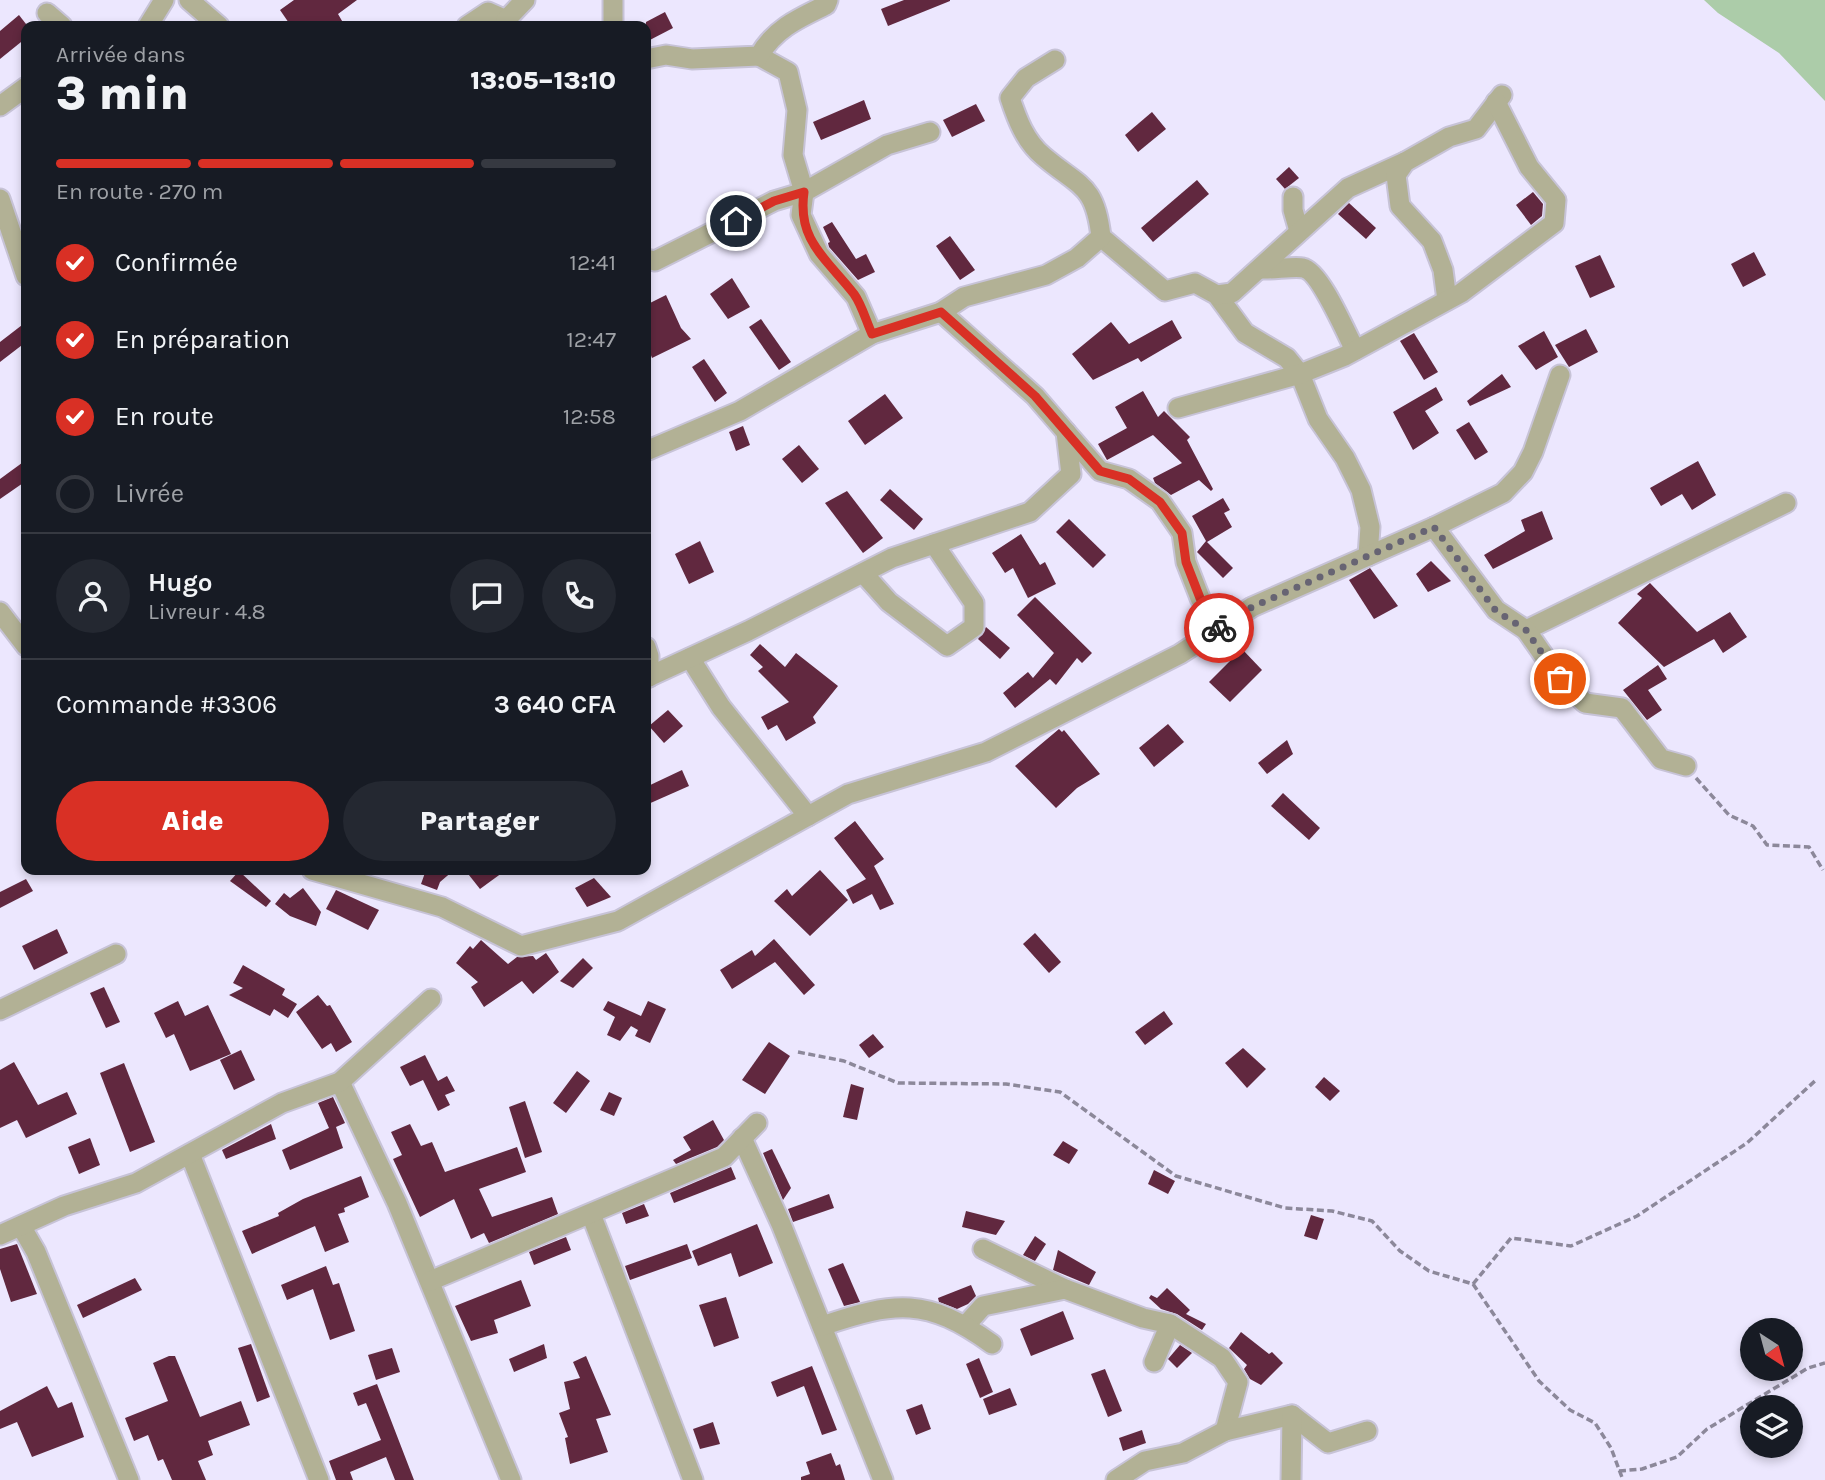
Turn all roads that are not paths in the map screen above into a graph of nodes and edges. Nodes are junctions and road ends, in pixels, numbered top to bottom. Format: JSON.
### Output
{"nodes":[{"id":1,"x":164,"y":0,"type":"edge"},
{"id":2,"x":188,"y":0,"type":"edge"},
{"id":3,"x":529,"y":0,"type":"edge"},
{"id":4,"x":613,"y":0,"type":"edge"},
{"id":5,"x":828,"y":0,"type":"edge"},
{"id":6,"x":47,"y":13,"type":"dead end"},
{"id":7,"x":56,"y":21,"type":"edge"},
{"id":8,"x":151,"y":21,"type":"edge"},
{"id":9,"x":213,"y":21,"type":"edge"},
{"id":10,"x":474,"y":21,"type":"edge"},
{"id":11,"x":504,"y":21,"type":"edge"},
{"id":12,"x":510,"y":21,"type":"edge"},
{"id":13,"x":613,"y":21,"type":"edge"},
{"id":14,"x":759,"y":56,"type":"junction"},
{"id":15,"x":651,"y":58,"type":"edge"},
{"id":16,"x":1055,"y":60,"type":"dead end"},
{"id":17,"x":21,"y":91,"type":"edge"},
{"id":18,"x":0,"y":106,"type":"edge"},
{"id":19,"x":930,"y":132,"type":"dead end"},
{"id":20,"x":1405,"y":162,"type":"junction"},
{"id":21,"x":804,"y":192,"type":"junction"},
{"id":22,"x":1293,"y":197,"type":"dead end"},
{"id":23,"x":0,"y":199,"type":"edge"},
{"id":24,"x":1299,"y":231,"type":"junction"},
{"id":25,"x":1101,"y":237,"type":"junction"},
{"id":26,"x":651,"y":260,"type":"edge"},
{"id":27,"x":21,"y":261,"type":"edge"},
{"id":28,"x":1260,"y":269,"type":"junction"},
{"id":29,"x":1217,"y":295,"type":"junction"},
{"id":30,"x":1447,"y":300,"type":"junction"},
{"id":31,"x":941,"y":312,"type":"junction"},
{"id":32,"x":872,"y":334,"type":"junction"},
{"id":33,"x":1355,"y":350,"type":"junction"},
{"id":34,"x":1300,"y":374,"type":"junction"},
{"id":35,"x":1560,"y":374,"type":"dead end"},
{"id":36,"x":1178,"y":408,"type":"dead end"},
{"id":37,"x":1066,"y":432,"type":"junction"},
{"id":38,"x":651,"y":449,"type":"edge"},
{"id":39,"x":1100,"y":471,"type":"junction"},
{"id":40,"x":1071,"y":474,"type":"junction"},
{"id":41,"x":1786,"y":502,"type":"dead end"},
{"id":42,"x":1434,"y":527,"type":"junction"},
{"id":43,"x":934,"y":544,"type":"junction"},
{"id":44,"x":1368,"y":556,"type":"junction"},
{"id":45,"x":863,"y":573,"type":"junction"},
{"id":46,"x":0,"y":612,"type":"edge"},
{"id":47,"x":1219,"y":628,"type":"junction"},
{"id":48,"x":1526,"y":630,"type":"junction"},
{"id":49,"x":21,"y":639,"type":"edge"},
{"id":50,"x":690,"y":658,"type":"junction"},
{"id":51,"x":651,"y":677,"type":"edge"},
{"id":52,"x":1686,"y":766,"type":"road end"},
{"id":53,"x":808,"y":816,"type":"junction"},
{"id":54,"x":333,"y":875,"type":"edge"},
{"id":55,"x":116,"y":954,"type":"dead end"},
{"id":56,"x":430,"y":999,"type":"dead end"},
{"id":57,"x":0,"y":1010,"type":"edge"},
{"id":58,"x":340,"y":1082,"type":"junction"},
{"id":59,"x":757,"y":1123,"type":"dead end"},
{"id":60,"x":742,"y":1138,"type":"junction"},
{"id":61,"x":190,"y":1154,"type":"junction"},
{"id":62,"x":591,"y":1214,"type":"junction"},
{"id":63,"x":21,"y":1226,"type":"junction"},
{"id":64,"x":0,"y":1235,"type":"edge"},
{"id":65,"x":983,"y":1249,"type":"dead end"},
{"id":66,"x":430,"y":1281,"type":"junction"},
{"id":67,"x":1065,"y":1289,"type":"junction"},
{"id":68,"x":1170,"y":1324,"type":"junction"},
{"id":69,"x":966,"y":1325,"type":"junction"},
{"id":70,"x":822,"y":1326,"type":"junction"},
{"id":71,"x":992,"y":1344,"type":"dead end"},
{"id":72,"x":1154,"y":1362,"type":"dead end"},
{"id":73,"x":1292,"y":1415,"type":"junction"},
{"id":74,"x":1225,"y":1431,"type":"junction"},
{"id":75,"x":1367,"y":1431,"type":"dead end"},
{"id":76,"x":129,"y":1480,"type":"edge"},
{"id":77,"x":318,"y":1480,"type":"edge"},
{"id":78,"x":511,"y":1480,"type":"edge"},
{"id":79,"x":693,"y":1480,"type":"edge"},
{"id":80,"x":883,"y":1480,"type":"edge"},
{"id":81,"x":1116,"y":1480,"type":"edge"},
{"id":82,"x":1291,"y":1480,"type":"edge"}],
"edges":[{"from":1,"to":8,"type":"street"},
{"from":2,"to":9,"type":"street"},
{"from":3,"to":12,"type":"street"},
{"from":4,"to":13,"type":"street"},
{"from":5,"to":14,"type":"street"},
{"from":6,"to":7,"type":"street"},
{"from":10,"to":11,"type":"street"},
{"from":14,"to":15,"type":"street"},
{"from":14,"to":21,"type":"street"},
{"from":16,"to":25,"type":"street"},
{"from":17,"to":18,"type":"street"},
{"from":19,"to":21,"type":"street"},
{"from":20,"to":24,"type":"street"},
{"from":20,"to":30,"type":"street"},
{"from":20,"to":30,"type":"street"},
{"from":21,"to":26,"type":"street"},
{"from":21,"to":32,"type":"street"},
{"from":22,"to":24,"type":"street"},
{"from":23,"to":27,"type":"street"},
{"from":24,"to":28,"type":"street"},
{"from":25,"to":29,"type":"street"},
{"from":25,"to":31,"type":"street"},
{"from":28,"to":29,"type":"street"},
{"from":28,"to":33,"type":"street"},
{"from":29,"to":34,"type":"street"},
{"from":30,"to":33,"type":"street"},
{"from":31,"to":32,"type":"street"},
{"from":31,"to":37,"type":"street"},
{"from":32,"to":38,"type":"street"},
{"from":33,"to":34,"type":"street"},
{"from":34,"to":36,"type":"street"},
{"from":34,"to":44,"type":"street"},
{"from":35,"to":42,"type":"street"},
{"from":37,"to":39,"type":"street"},
{"from":37,"to":40,"type":"street"},
{"from":39,"to":40,"type":"street"},
{"from":39,"to":47,"type":"street"},
{"from":40,"to":43,"type":"street"},
{"from":41,"to":48,"type":"street"},
{"from":42,"to":44,"type":"street"},
{"from":42,"to":48,"type":"street"},
{"from":43,"to":45,"type":"street"},
{"from":43,"to":45,"type":"street"},
{"from":44,"to":47,"type":"street"},
{"from":45,"to":50,"type":"street"},
{"from":46,"to":49,"type":"street"},
{"from":47,"to":53,"type":"street"},
{"from":48,"to":52,"type":"street"},
{"from":50,"to":51,"type":"street"},
{"from":50,"to":53,"type":"street"},
{"from":53,"to":54,"type":"street"},
{"from":55,"to":57,"type":"street"},
{"from":56,"to":58,"type":"street"},
{"from":58,"to":61,"type":"street"},
{"from":58,"to":66,"type":"street"},
{"from":59,"to":60,"type":"street"},
{"from":60,"to":62,"type":"street"},
{"from":60,"to":70,"type":"street"},
{"from":61,"to":63,"type":"street"},
{"from":61,"to":77,"type":"street"},
{"from":62,"to":66,"type":"street"},
{"from":62,"to":79,"type":"street"},
{"from":63,"to":64,"type":"street"},
{"from":63,"to":76,"type":"street"},
{"from":65,"to":67,"type":"street"},
{"from":66,"to":78,"type":"street"},
{"from":67,"to":68,"type":"street"},
{"from":67,"to":69,"type":"street"},
{"from":68,"to":72,"type":"street"},
{"from":68,"to":74,"type":"street"},
{"from":69,"to":70,"type":"street"},
{"from":69,"to":71,"type":"street"},
{"from":70,"to":80,"type":"street"},
{"from":73,"to":74,"type":"street"},
{"from":73,"to":75,"type":"street"},
{"from":73,"to":82,"type":"street"},
{"from":74,"to":81,"type":"street"}]}
